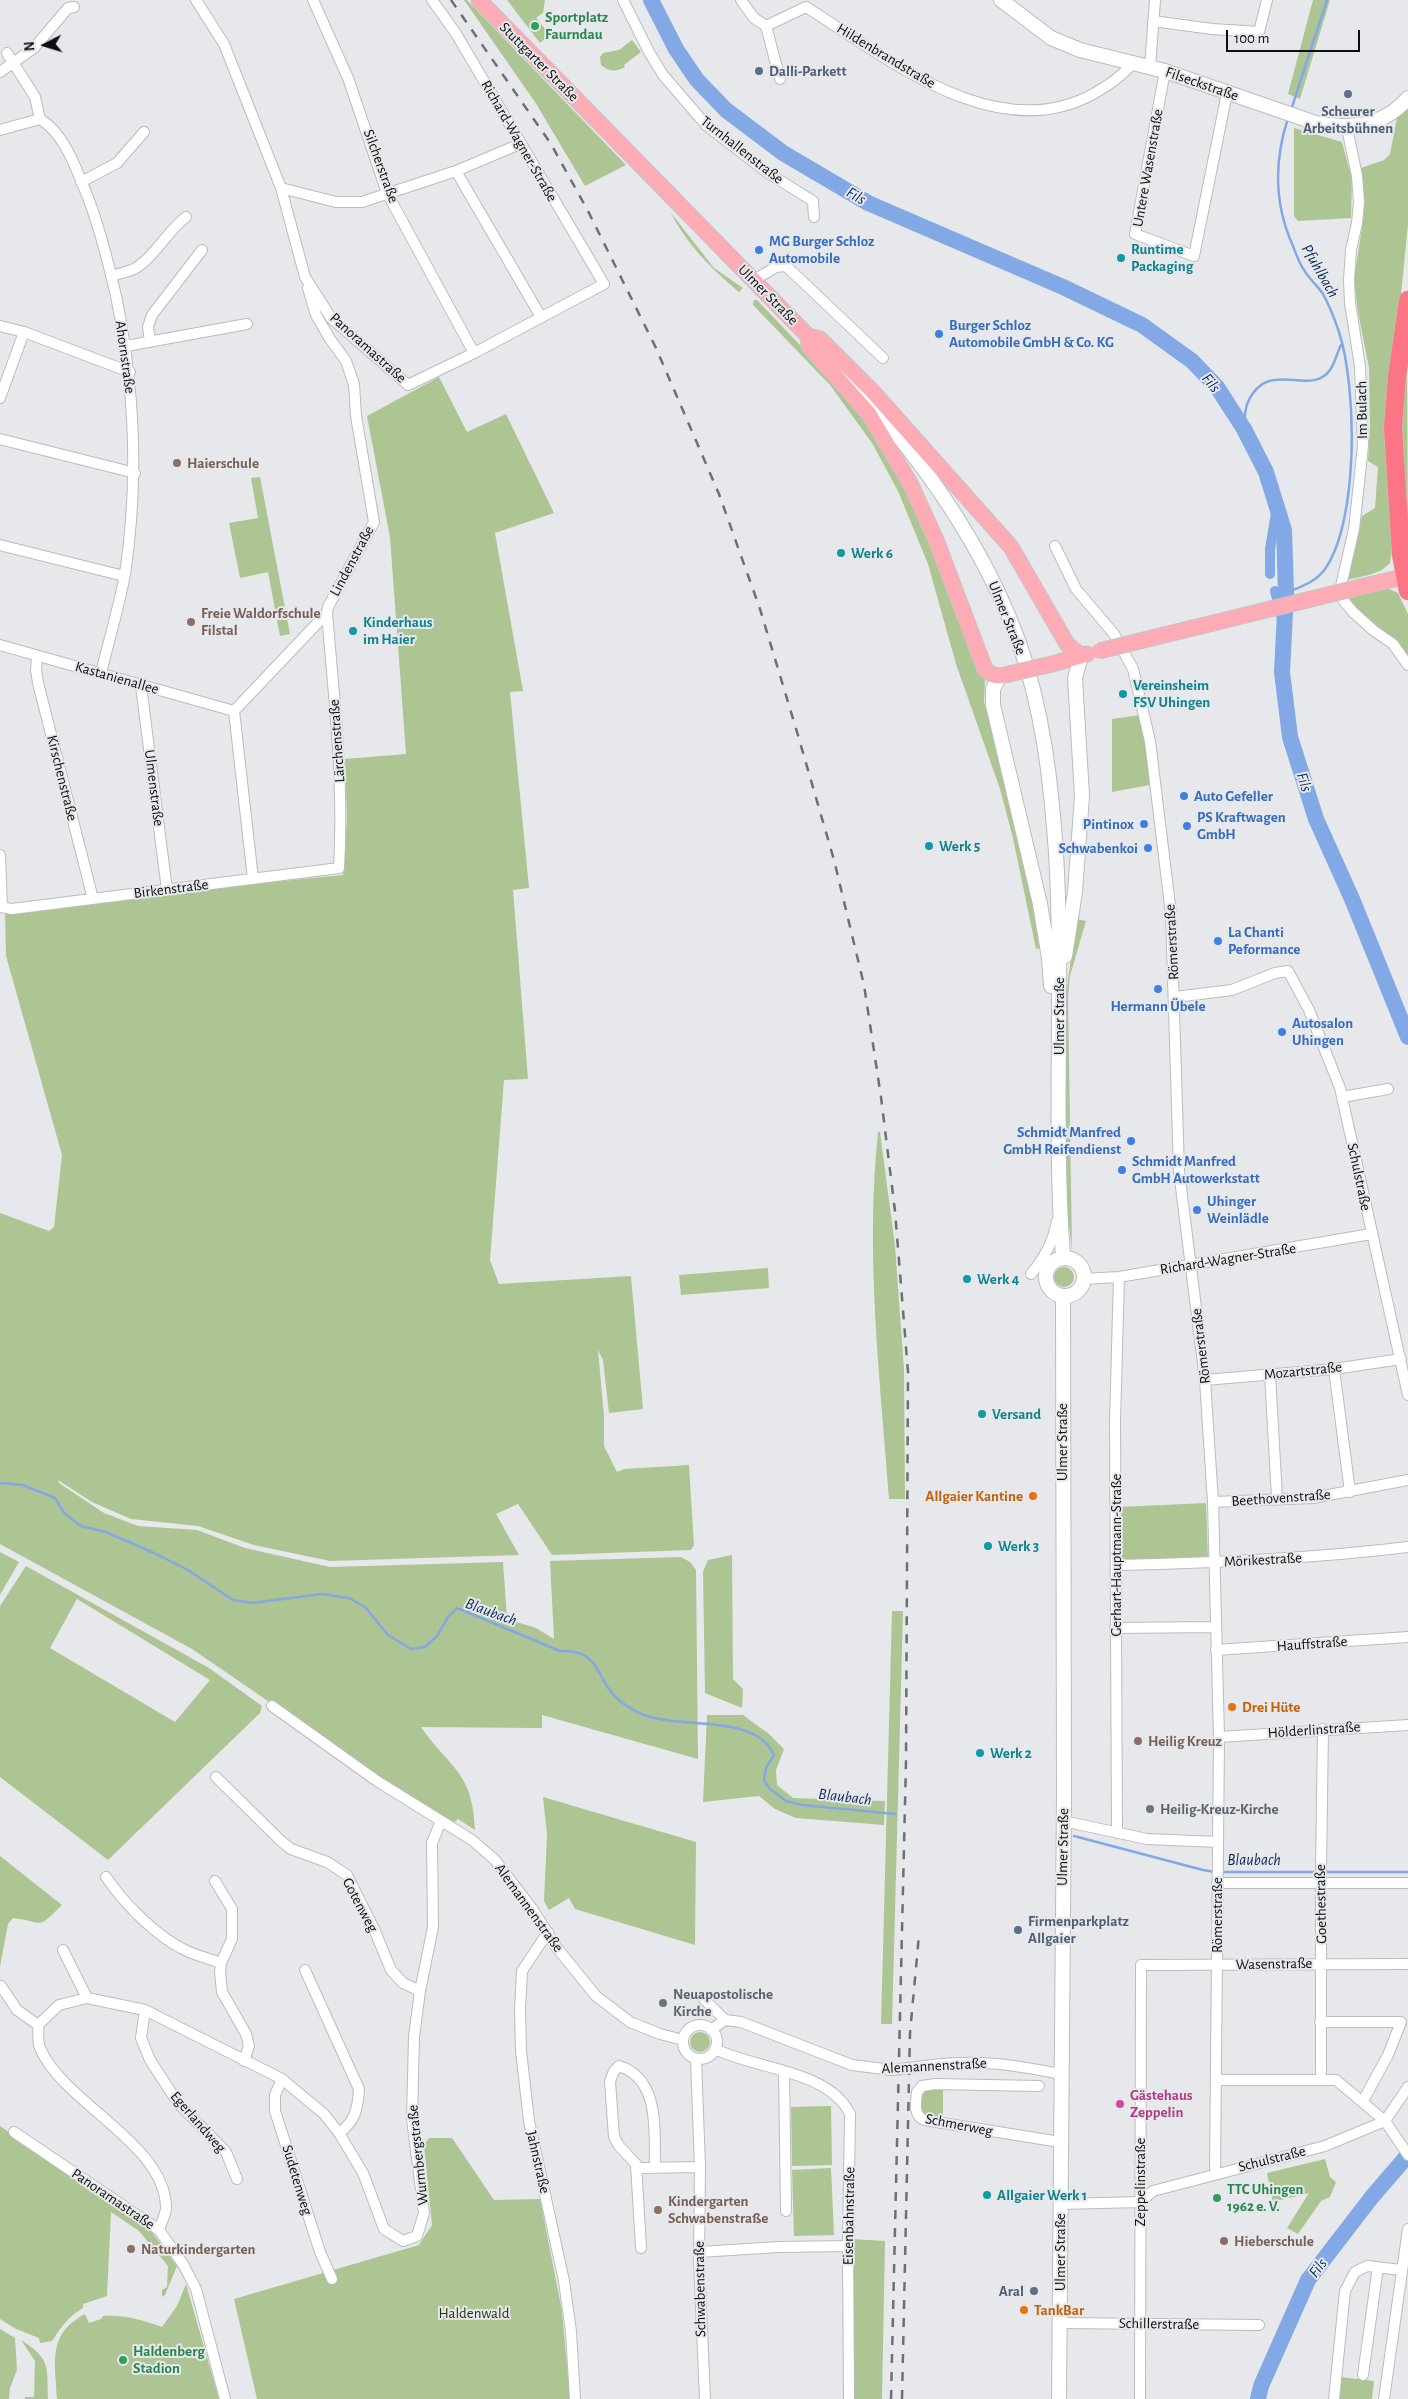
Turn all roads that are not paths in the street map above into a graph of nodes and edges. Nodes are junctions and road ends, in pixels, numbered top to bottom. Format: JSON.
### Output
{"nodes":[{"id":1,"x":196,"y":0,"type":"edge"},
{"id":2,"x":313,"y":0,"type":"edge"},
{"id":3,"x":432,"y":0,"type":"edge"},
{"id":4,"x":479,"y":0,"type":"edge"},
{"id":5,"x":623,"y":0,"type":"edge"},
{"id":6,"x":741,"y":0,"type":"edge"},
{"id":7,"x":1001,"y":0,"type":"edge"},
{"id":8,"x":1155,"y":0,"type":"edge"},
{"id":9,"x":1268,"y":0,"type":"edge"},
{"id":10,"x":807,"y":4,"type":"edge"},
{"id":11,"x":74,"y":7,"type":"dead end"},
{"id":12,"x":1153,"y":21,"type":"junction"},
{"id":13,"x":766,"y":26,"type":"junction"},
{"id":14,"x":7,"y":52,"type":"dead end"},
{"id":15,"x":1133,"y":63,"type":"junction"},
{"id":16,"x":14,"y":64,"type":"junction"},
{"id":17,"x":1150,"y":67,"type":"junction"},
{"id":18,"x":1165,"y":70,"type":"junction"},
{"id":19,"x":0,"y":72,"type":"edge"},
{"id":20,"x":780,"y":79,"type":"dead end"},
{"id":21,"x":1227,"y":93,"type":"junction"},
{"id":22,"x":1408,"y":98,"type":"edge"},
{"id":23,"x":40,"y":119,"type":"junction"},
{"id":24,"x":600,"y":123,"type":"joint"},
{"id":25,"x":1347,"y":128,"type":"junction"},
{"id":26,"x":0,"y":130,"type":"edge"},
{"id":27,"x":144,"y":132,"type":"dead end"},
{"id":28,"x":520,"y":144,"type":"junction"},
{"id":29,"x":456,"y":171,"type":"junction"},
{"id":30,"x":82,"y":182,"type":"junction"},
{"id":31,"x":281,"y":188,"type":"junction"},
{"id":32,"x":387,"y":193,"type":"junction"},
{"id":33,"x":186,"y":217,"type":"dead end"},
{"id":34,"x":814,"y":217,"type":"dead end"},
{"id":35,"x":202,"y":250,"type":"dead end"},
{"id":36,"x":111,"y":276,"type":"junction"},
{"id":37,"x":305,"y":277,"type":"junction"},
{"id":38,"x":754,"y":280,"type":"junction"},
{"id":39,"x":604,"y":284,"type":"joint"},
{"id":40,"x":1408,"y":300,"type":"edge"},
{"id":41,"x":541,"y":317,"type":"junction"},
{"id":42,"x":247,"y":324,"type":"dead end"},
{"id":43,"x":0,"y":326,"type":"edge"},
{"id":44,"x":24,"y":332,"type":"junction"},
{"id":45,"x":808,"y":336,"type":"junction"},
{"id":46,"x":150,"y":342,"type":"junction"},
{"id":47,"x":126,"y":346,"type":"junction"},
{"id":48,"x":474,"y":353,"type":"junction"},
{"id":49,"x":883,"y":358,"type":"dead end"},
{"id":50,"x":130,"y":372,"type":"junction"},
{"id":51,"x":0,"y":398,"type":"edge"},
{"id":52,"x":0,"y":439,"type":"edge"},
{"id":53,"x":135,"y":473,"type":"junction"},
{"id":54,"x":0,"y":545,"type":"edge"},
{"id":55,"x":1055,"y":546,"type":"dead end"},
{"id":56,"x":124,"y":576,"type":"junction"},
{"id":57,"x":1407,"y":581,"type":"edge"},
{"id":58,"x":326,"y":613,"type":"junction"},
{"id":59,"x":0,"y":645,"type":"edge"},
{"id":60,"x":1081,"y":656,"type":"junction"},
{"id":61,"x":37,"y":657,"type":"junction"},
{"id":62,"x":1408,"y":665,"type":"edge"},
{"id":63,"x":102,"y":673,"type":"junction"},
{"id":64,"x":1004,"y":676,"type":"junction"},
{"id":65,"x":141,"y":686,"type":"junction"},
{"id":66,"x":234,"y":711,"type":"junction"},
{"id":67,"x":0,"y":855,"type":"edge"},
{"id":68,"x":339,"y":868,"type":"joint"},
{"id":69,"x":252,"y":879,"type":"junction"},
{"id":70,"x":167,"y":890,"type":"junction"},
{"id":71,"x":93,"y":899,"type":"junction"},
{"id":72,"x":1,"y":907,"type":"edge"},
{"id":73,"x":1060,"y":973,"type":"junction"},
{"id":74,"x":1174,"y":997,"type":"junction"},
{"id":75,"x":1059,"y":1030,"type":"junction"},
{"id":76,"x":1388,"y":1089,"type":"dead end"},
{"id":77,"x":1342,"y":1097,"type":"junction"},
{"id":78,"x":1059,"y":1210,"type":"junction"},
{"id":79,"x":1371,"y":1234,"type":"junction"},
{"id":80,"x":1063,"y":1257,"type":"junction"},
{"id":81,"x":1191,"y":1264,"type":"junction"},
{"id":82,"x":1031,"y":1274,"type":"dead end"},
{"id":83,"x":1119,"y":1277,"type":"junction"},
{"id":84,"x":1084,"y":1278,"type":"junction"},
{"id":85,"x":1062,"y":1296,"type":"junction"},
{"id":86,"x":1401,"y":1359,"type":"junction"},
{"id":87,"x":1334,"y":1369,"type":"junction"},
{"id":88,"x":1270,"y":1374,"type":"junction"},
{"id":89,"x":1205,"y":1380,"type":"junction"},
{"id":90,"x":1408,"y":1395,"type":"edge"},
{"id":91,"x":1408,"y":1480,"type":"edge"},
{"id":92,"x":1350,"y":1492,"type":"junction"},
{"id":93,"x":1277,"y":1498,"type":"junction"},
{"id":94,"x":1213,"y":1502,"type":"junction"},
{"id":95,"x":1408,"y":1547,"type":"edge"},
{"id":96,"x":1215,"y":1563,"type":"junction"},
{"id":97,"x":1117,"y":1565,"type":"junction"},
{"id":98,"x":1215,"y":1627,"type":"junction"},
{"id":99,"x":1115,"y":1628,"type":"junction"},
{"id":100,"x":1408,"y":1637,"type":"edge"},
{"id":101,"x":1216,"y":1650,"type":"junction"},
{"id":102,"x":272,"y":1706,"type":"dead end"},
{"id":103,"x":1408,"y":1725,"type":"edge"},
{"id":104,"x":1323,"y":1729,"type":"junction"},
{"id":105,"x":1219,"y":1737,"type":"junction"},
{"id":106,"x":216,"y":1777,"type":"dead end"},
{"id":107,"x":441,"y":1821,"type":"junction"},
{"id":108,"x":1063,"y":1821,"type":"junction"},
{"id":109,"x":1118,"y":1834,"type":"junction"},
{"id":110,"x":1218,"y":1842,"type":"junction"},
{"id":111,"x":1217,"y":1876,"type":"junction"},
{"id":112,"x":1321,"y":1876,"type":"junction"},
{"id":113,"x":106,"y":1877,"type":"dead end"},
{"id":114,"x":215,"y":1882,"type":"dead end"},
{"id":115,"x":1408,"y":1883,"type":"edge"},
{"id":116,"x":548,"y":1932,"type":"junction"},
{"id":117,"x":63,"y":1950,"type":"dead end"},
{"id":118,"x":221,"y":1963,"type":"junction"},
{"id":119,"x":1322,"y":1963,"type":"junction"},
{"id":120,"x":1217,"y":1964,"type":"junction"},
{"id":121,"x":1408,"y":1964,"type":"edge"},
{"id":122,"x":1141,"y":1965,"type":"joint"},
{"id":123,"x":305,"y":1970,"type":"dead end"},
{"id":124,"x":1,"y":1986,"type":"edge"},
{"id":125,"x":420,"y":1991,"type":"junction"},
{"id":126,"x":701,"y":1996,"type":"dead end"},
{"id":127,"x":87,"y":1998,"type":"junction"},
{"id":128,"x":145,"y":2010,"type":"junction"},
{"id":129,"x":725,"y":2020,"type":"junction"},
{"id":130,"x":1320,"y":2022,"type":"junction"},
{"id":131,"x":38,"y":2025,"type":"junction"},
{"id":132,"x":711,"y":2030,"type":"junction"},
{"id":133,"x":683,"y":2040,"type":"junction"},
{"id":134,"x":715,"y":2049,"type":"junction"},
{"id":135,"x":696,"y":2059,"type":"junction"},
{"id":136,"x":244,"y":2060,"type":"junction"},
{"id":137,"x":784,"y":2072,"type":"junction"},
{"id":138,"x":1061,"y":2074,"type":"junction"},
{"id":139,"x":282,"y":2079,"type":"junction"},
{"id":140,"x":1321,"y":2079,"type":"junction"},
{"id":141,"x":1216,"y":2080,"type":"junction"},
{"id":142,"x":1039,"y":2086,"type":"dead end"},
{"id":143,"x":1408,"y":2087,"type":"edge"},
{"id":144,"x":1363,"y":2101,"type":"junction"},
{"id":145,"x":1385,"y":2121,"type":"junction"},
{"id":146,"x":14,"y":2132,"type":"dead end"},
{"id":147,"x":339,"y":2133,"type":"junction"},
{"id":148,"x":1060,"y":2142,"type":"junction"},
{"id":149,"x":1408,"y":2155,"type":"edge"},
{"id":150,"x":700,"y":2167,"type":"junction"},
{"id":151,"x":636,"y":2168,"type":"junction"},
{"id":152,"x":655,"y":2168,"type":"junction"},
{"id":153,"x":1215,"y":2173,"type":"junction"},
{"id":154,"x":237,"y":2179,"type":"dead end"},
{"id":155,"x":1140,"y":2202,"type":"junction"},
{"id":156,"x":1060,"y":2204,"type":"junction"},
{"id":157,"x":786,"y":2211,"type":"dead end"},
{"id":158,"x":1408,"y":2229,"type":"edge"},
{"id":159,"x":159,"y":2230,"type":"junction"},
{"id":160,"x":848,"y":2246,"type":"junction"},
{"id":161,"x":641,"y":2248,"type":"dead end"},
{"id":162,"x":699,"y":2252,"type":"junction"},
{"id":163,"x":1378,"y":2267,"type":"junction"},
{"id":164,"x":1401,"y":2270,"type":"junction"},
{"id":165,"x":332,"y":2280,"type":"dead end"},
{"id":166,"x":1060,"y":2323,"type":"junction"},
{"id":167,"x":1140,"y":2324,"type":"junction"},
{"id":168,"x":1259,"y":2325,"type":"dead end"},
{"id":169,"x":1363,"y":2375,"type":"dead end"},
{"id":170,"x":225,"y":2399,"type":"edge"},
{"id":171,"x":574,"y":2399,"type":"edge"},
{"id":172,"x":705,"y":2399,"type":"edge"},
{"id":173,"x":849,"y":2399,"type":"edge"},
{"id":174,"x":1059,"y":2399,"type":"edge"},
{"id":175,"x":1140,"y":2399,"type":"edge"},
{"id":176,"x":1334,"y":2399,"type":"edge"},
{"id":177,"x":1384,"y":2399,"type":"edge"}],
"edges":[{"from":1,"to":31,"type":"street","name":"Panoramastraße"},
{"from":2,"to":32,"type":"street","name":"Silcherstraße"},
{"from":3,"to":28,"type":"street","name":"Richard-Wagner-Straße"},
{"from":4,"to":24,"type":"main road","name":"Stuttgarter Straße"},
{"from":5,"to":34,"type":"street","name":"Turnhallenstraße"},
{"from":6,"to":13,"type":"street"},
{"from":7,"to":15,"type":"main road","name":"Filseckstraße"},
{"from":8,"to":12,"type":"street"},
{"from":9,"to":12,"type":"street"},
{"from":10,"to":13,"type":"street"},
{"from":10,"to":15,"type":"street","name":"Hildenbrandstraße"},
{"from":11,"to":16,"type":"street"},
{"from":12,"to":17,"type":"street"},
{"from":13,"to":20,"type":"street"},
{"from":14,"to":16,"type":"street"},
{"from":15,"to":17,"type":"main road","name":"Filseckstraße"},
{"from":16,"to":19,"type":"street"},
{"from":16,"to":23,"type":"street"},
{"from":17,"to":18,"type":"main road","name":"Filseckstraße"},
{"from":18,"to":21,"type":"main road","name":"Filseckstraße"},
{"from":18,"to":21,"type":"street","name":"Untere Wasenstraße"},
{"from":21,"to":25,"type":"main road","name":"Filseckstraße"},
{"from":22,"to":25,"type":"main road","name":"Filseckstraße"},
{"from":23,"to":26,"type":"street"},
{"from":23,"to":30,"type":"street","name":"Ahornstraße"},
{"from":24,"to":38,"type":"main road","name":"Ulmer Straße"},
{"from":25,"to":62,"type":"street","name":"Im Bulach"},
{"from":27,"to":30,"type":"street"},
{"from":28,"to":29,"type":"street"},
{"from":28,"to":39,"type":"street","name":"Richard-Wagner-Straße"},
{"from":29,"to":32,"type":"street"},
{"from":29,"to":41,"type":"street"},
{"from":30,"to":36,"type":"street","name":"Ahornstraße"},
{"from":31,"to":32,"type":"street"},
{"from":31,"to":37,"type":"street","name":"Panoramastraße"},
{"from":32,"to":48,"type":"street","name":"Silcherstraße"},
{"from":33,"to":36,"type":"street"},
{"from":35,"to":46,"type":"street"},
{"from":36,"to":47,"type":"street","name":"Ahornstraße"},
{"from":37,"to":48,"type":"street","name":"Panoramastraße"},
{"from":37,"to":58,"type":"street","name":"Lindenstraße"},
{"from":38,"to":45,"type":"main road","name":"Ulmer Straße"},
{"from":38,"to":49,"type":"street"},
{"from":39,"to":41,"type":"street","name":"Panoramastraße"},
{"from":40,"to":57,"type":"highway"},
{"from":41,"to":48,"type":"street","name":"Panoramastraße"},
{"from":42,"to":46,"type":"street"},
{"from":43,"to":44,"type":"street"},
{"from":44,"to":50,"type":"street"},
{"from":44,"to":51,"type":"street"},
{"from":45,"to":60,"type":"main road"},
{"from":45,"to":64,"type":"main road"},
{"from":45,"to":73,"type":"main road","name":"Ulmer Straße"},
{"from":46,"to":47,"type":"street"},
{"from":47,"to":50,"type":"street","name":"Ahornstraße"},
{"from":50,"to":53,"type":"street","name":"Ahornstraße"},
{"from":52,"to":53,"type":"street"},
{"from":53,"to":56,"type":"street","name":"Ahornstraße"},
{"from":54,"to":56,"type":"street"},
{"from":55,"to":74,"type":"street","name":"Römerstraße"},
{"from":56,"to":63,"type":"street","name":"Ahornstraße"},
{"from":57,"to":60,"type":"main road","bridge":true},
{"from":58,"to":66,"type":"street","name":"Lindenstraße"},
{"from":58,"to":68,"type":"street","name":"Lärchenstraße"},
{"from":59,"to":61,"type":"street","name":"Kastanienallee"},
{"from":60,"to":64,"type":"main road","bridge":true},
{"from":60,"to":73,"type":"main road"},
{"from":61,"to":63,"type":"street","name":"Kastanienallee"},
{"from":61,"to":71,"type":"street","name":"Kirschenstraße"},
{"from":63,"to":65,"type":"street","name":"Kastanienallee"},
{"from":64,"to":75,"type":"main road"},
{"from":65,"to":66,"type":"street","name":"Kastanienallee"},
{"from":65,"to":70,"type":"street","name":"Ulmenstraße"},
{"from":66,"to":69,"type":"street"},
{"from":67,"to":72,"type":"street"},
{"from":68,"to":69,"type":"street","name":"Birkenstraße"},
{"from":69,"to":70,"type":"street","name":"Birkenstraße"},
{"from":70,"to":71,"type":"street","name":"Birkenstraße"},
{"from":71,"to":72,"type":"street","name":"Birkenstraße"},
{"from":73,"to":75,"type":"main road","name":"Ulmer Straße"},
{"from":74,"to":77,"type":"street","name":"Schulstraße"},
{"from":74,"to":81,"type":"street","name":"Römerstraße"},
{"from":75,"to":78,"type":"main road","name":"Ulmer Straße"},
{"from":76,"to":77,"type":"street"},
{"from":77,"to":79,"type":"street","name":"Schulstraße"},
{"from":78,"to":80,"type":"main road","name":"Ulmer Straße"},
{"from":78,"to":82,"type":"street"},
{"from":79,"to":81,"type":"street","name":"Richard-Wagner-Straße"},
{"from":79,"to":86,"type":"street","name":"Schulstraße"},
{"from":80,"to":84,"type":"main road"},
{"from":80,"to":85,"type":"main road"},
{"from":81,"to":83,"type":"street","name":"Richard-Wagner-Straße"},
{"from":81,"to":89,"type":"street","name":"Römerstraße"},
{"from":83,"to":84,"type":"street","name":"Richard-Wagner-Straße"},
{"from":83,"to":97,"type":"street","name":"Gerhart-Hauptmann-Straße"},
{"from":84,"to":85,"type":"main road"},
{"from":85,"to":108,"type":"main road","name":"Ulmer Straße"},
{"from":86,"to":87,"type":"street","name":"Mozartstraße"},
{"from":86,"to":90,"type":"street","name":"Schulstraße"},
{"from":87,"to":88,"type":"street","name":"Mozartstraße"},
{"from":87,"to":92,"type":"street"},
{"from":88,"to":89,"type":"street","name":"Mozartstraße"},
{"from":88,"to":93,"type":"street"},
{"from":89,"to":94,"type":"street","name":"Römerstraße"},
{"from":91,"to":92,"type":"street","name":"Beethovenstraße"},
{"from":92,"to":93,"type":"street","name":"Beethovenstraße"},
{"from":93,"to":94,"type":"street","name":"Beethovenstraße"},
{"from":94,"to":96,"type":"street","name":"Römerstraße"},
{"from":95,"to":96,"type":"street","name":"Mörikestraße"},
{"from":96,"to":97,"type":"street","name":"Mörikestraße"},
{"from":96,"to":98,"type":"street","name":"Römerstraße"},
{"from":97,"to":99,"type":"street","name":"Gerhart-Hauptmann-Straße"},
{"from":98,"to":99,"type":"street"},
{"from":98,"to":101,"type":"street","name":"Römerstraße"},
{"from":99,"to":109,"type":"street","name":"Gerhart-Hauptmann-Straße"},
{"from":100,"to":101,"type":"street","name":"Hauffstraße"},
{"from":101,"to":105,"type":"street","name":"Römerstraße"},
{"from":102,"to":107,"type":"street","name":"Alemannenstraße"},
{"from":103,"to":104,"type":"street","name":"Hölderlinstraße"},
{"from":104,"to":105,"type":"street","name":"Hölderlinstraße"},
{"from":104,"to":112,"type":"street","name":"Goethestraße"},
{"from":105,"to":110,"type":"street","name":"Römerstraße"},
{"from":106,"to":125,"type":"street","name":"Gotenweg"},
{"from":107,"to":116,"type":"street","name":"Alemannenstraße"},
{"from":107,"to":125,"type":"street","name":"Wurmbergstraße"},
{"from":108,"to":109,"type":"street"},
{"from":108,"to":138,"type":"main road","name":"Ulmer Straße"},
{"from":109,"to":110,"type":"street"},
{"from":110,"to":111,"type":"street","name":"Römerstraße"},
{"from":111,"to":112,"type":"street"},
{"from":111,"to":120,"type":"street","name":"Römerstraße"},
{"from":112,"to":115,"type":"street"},
{"from":112,"to":119,"type":"street","name":"Goethestraße"},
{"from":113,"to":118,"type":"street"},
{"from":114,"to":118,"type":"street"},
{"from":116,"to":133,"type":"street","name":"Alemannenstraße"},
{"from":116,"to":171,"type":"street","name":"Jahnstraße"},
{"from":117,"to":127,"type":"street"},
{"from":118,"to":136,"type":"street"},
{"from":119,"to":120,"type":"street","name":"Wasenstraße"},
{"from":119,"to":121,"type":"street","name":"Wasenstraße"},
{"from":119,"to":130,"type":"street","name":"Goethestraße"},
{"from":120,"to":122,"type":"street","name":"Wasenstraße"},
{"from":120,"to":141,"type":"street","name":"Römerstraße"},
{"from":122,"to":155,"type":"street","name":"Zeppelinstraße"},
{"from":123,"to":147,"type":"street"},
{"from":124,"to":131,"type":"street"},
{"from":125,"to":147,"type":"street","name":"Wurmbergstraße"},
{"from":126,"to":129,"type":"street"},
{"from":127,"to":128,"type":"street","name":"Wurmbergstraße"},
{"from":127,"to":131,"type":"street","name":"Wurmbergstraße"},
{"from":128,"to":136,"type":"street","name":"Wurmbergstraße"},
{"from":128,"to":154,"type":"street","name":"Egerlandweg"},
{"from":129,"to":132,"type":"street"},
{"from":129,"to":138,"type":"street","name":"Alemannenstraße","bridge":true},
{"from":130,"to":140,"type":"street","name":"Goethestraße"},
{"from":130,"to":144,"type":"street"},
{"from":131,"to":159,"type":"street"},
{"from":132,"to":133,"type":"street"},
{"from":132,"to":134,"type":"street"},
{"from":133,"to":135,"type":"street"},
{"from":134,"to":135,"type":"street"},
{"from":134,"to":137,"type":"street"},
{"from":135,"to":150,"type":"street","name":"Schwabenstraße"},
{"from":136,"to":139,"type":"street","name":"Wurmbergstraße"},
{"from":137,"to":157,"type":"street"},
{"from":137,"to":160,"type":"street","name":"Eisenbahnstraße"},
{"from":138,"to":148,"type":"main road","name":"Ulmer Straße"},
{"from":139,"to":147,"type":"street","name":"Wurmbergstraße"},
{"from":139,"to":165,"type":"street","name":"Sudetenweg"},
{"from":140,"to":141,"type":"street"},
{"from":140,"to":144,"type":"street"},
{"from":141,"to":153,"type":"street","name":"Römerstraße"},
{"from":142,"to":148,"type":"street","name":"Schmerweg"},
{"from":143,"to":145,"type":"street"},
{"from":144,"to":145,"type":"street"},
{"from":145,"to":149,"type":"street"},
{"from":145,"to":153,"type":"street","name":"Schulstraße"},
{"from":146,"to":159,"type":"street","name":"Panoramastraße"},
{"from":148,"to":156,"type":"main road","name":"Ulmer Straße"},
{"from":150,"to":152,"type":"street"},
{"from":150,"to":162,"type":"street","name":"Schwabenstraße"},
{"from":151,"to":152,"type":"street"},
{"from":151,"to":152,"type":"street"},
{"from":151,"to":161,"type":"street"},
{"from":153,"to":155,"type":"street","name":"Schulstraße"},
{"from":155,"to":156,"type":"street"},
{"from":155,"to":167,"type":"street","name":"Zeppelinstraße"},
{"from":156,"to":166,"type":"main road","name":"Ulmer Straße"},
{"from":158,"to":164,"type":"street"},
{"from":159,"to":170,"type":"street","name":"Panoramastraße"},
{"from":160,"to":162,"type":"street"},
{"from":160,"to":173,"type":"street","name":"Eisenbahnstraße"},
{"from":162,"to":172,"type":"street","name":"Schwabenstraße"},
{"from":163,"to":164,"type":"street"},
{"from":163,"to":169,"type":"street"},
{"from":163,"to":176,"type":"street"},
{"from":164,"to":177,"type":"street"},
{"from":166,"to":167,"type":"street","name":"Schillerstraße"},
{"from":166,"to":174,"type":"main road","name":"Ulmer Straße"},
{"from":167,"to":168,"type":"street","name":"Schillerstraße"},
{"from":167,"to":175,"type":"street","name":"Zeppelinstraße"}]}
